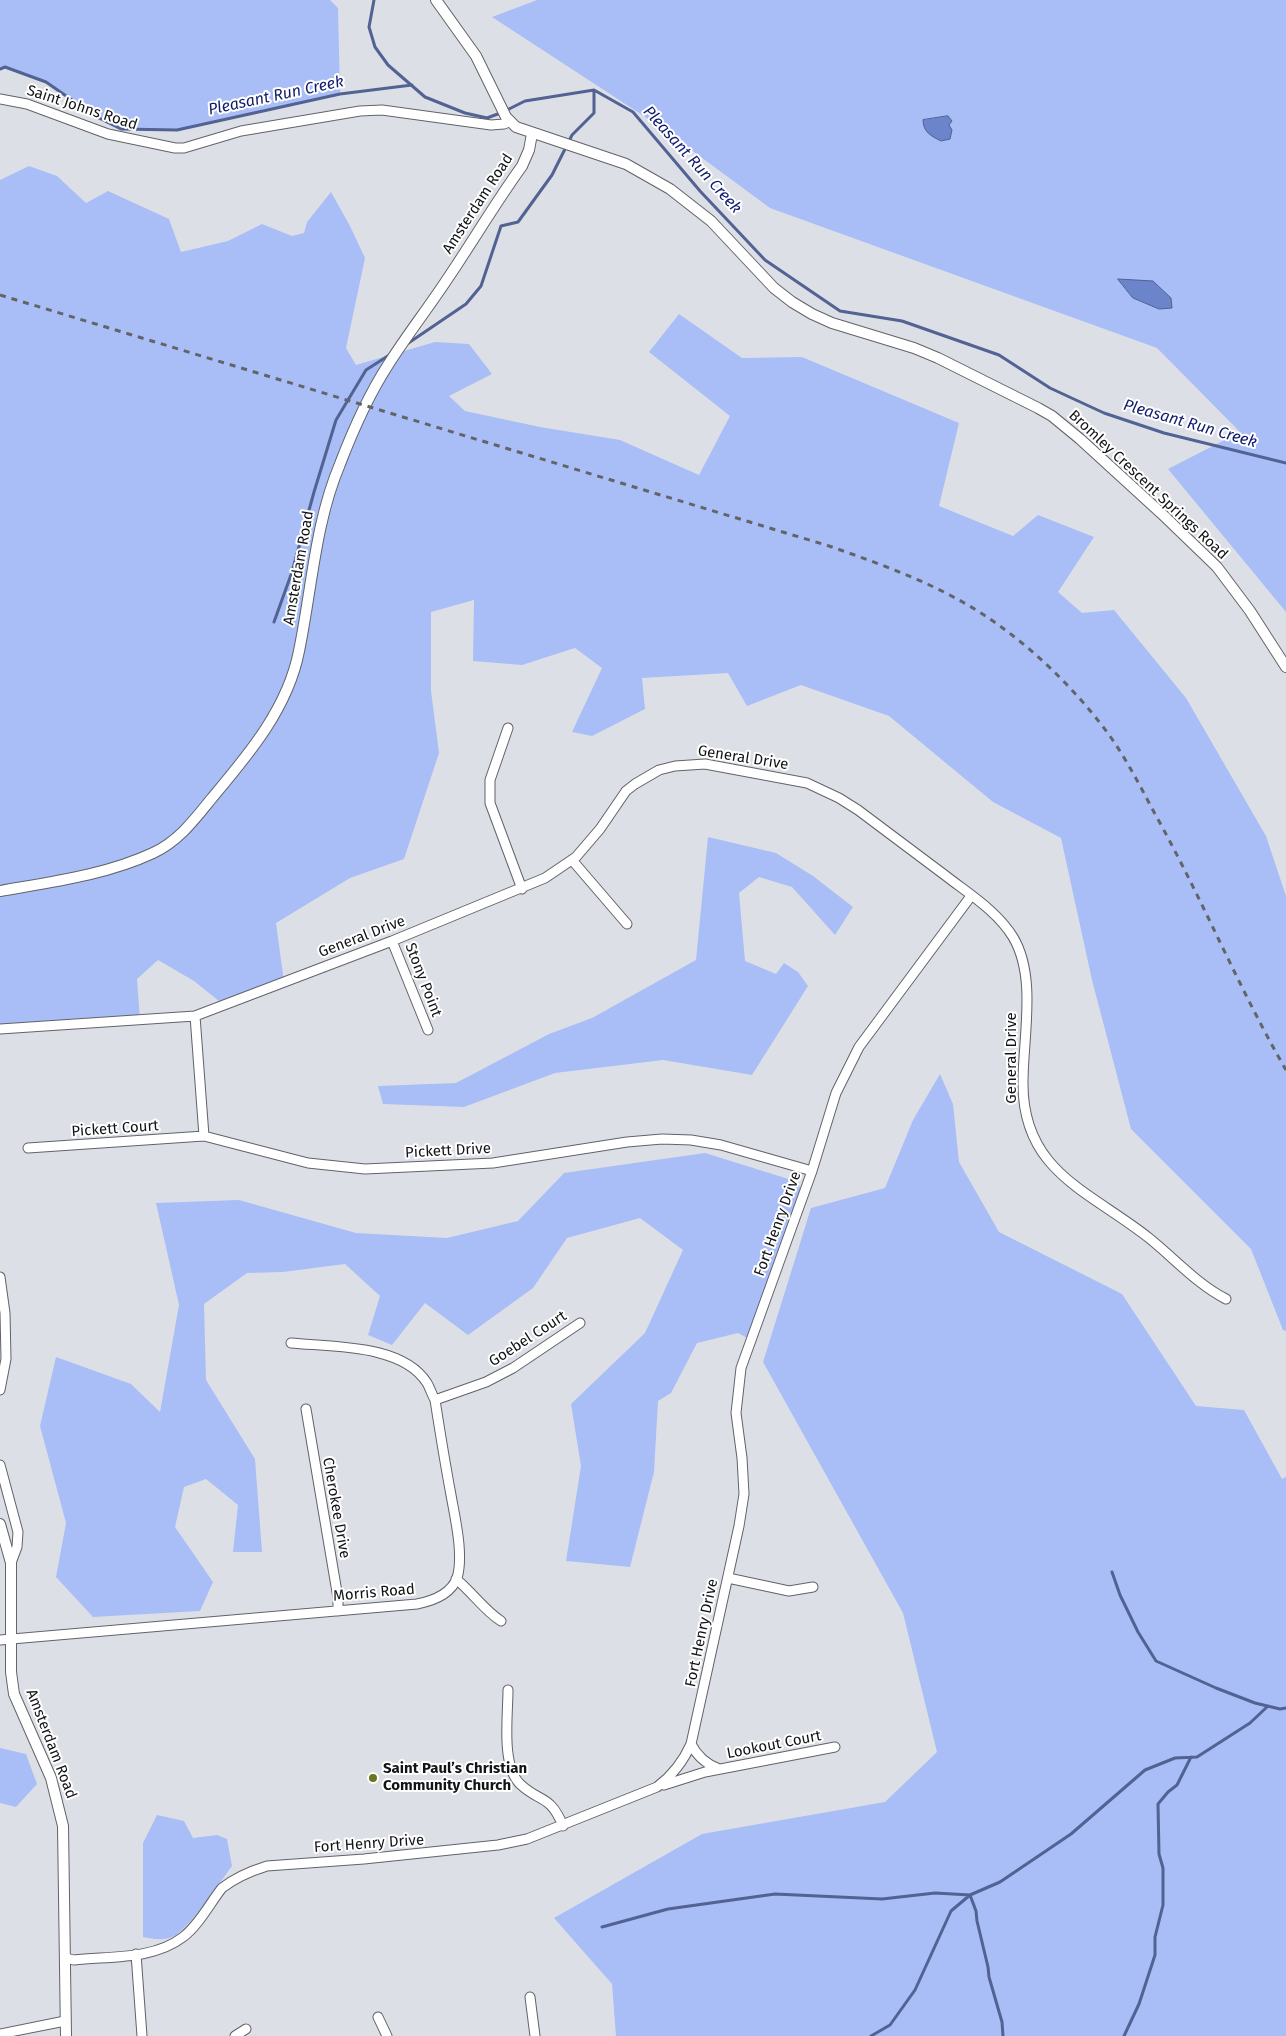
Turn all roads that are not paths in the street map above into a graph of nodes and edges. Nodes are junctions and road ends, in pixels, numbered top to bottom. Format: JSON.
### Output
{"nodes":[{"id":1,"x":436,"y":0,"type":"edge"},
{"id":2,"x":0,"y":99,"type":"edge"},
{"id":3,"x":507,"y":119,"type":"junction"},
{"id":4,"x":532,"y":134,"type":"junction"},
{"id":5,"x":1286,"y":667,"type":"edge"},
{"id":6,"x":508,"y":728,"type":"dead end"},
{"id":7,"x":572,"y":860,"type":"junction"},
{"id":8,"x":522,"y":889,"type":"junction"},
{"id":9,"x":0,"y":891,"type":"edge"},
{"id":10,"x":971,"y":896,"type":"junction"},
{"id":11,"x":626,"y":924,"type":"dead end"},
{"id":12,"x":392,"y":940,"type":"junction"},
{"id":13,"x":195,"y":1016,"type":"junction"},
{"id":14,"x":0,"y":1029,"type":"edge"},
{"id":15,"x":428,"y":1030,"type":"dead end"},
{"id":16,"x":204,"y":1136,"type":"junction"},
{"id":17,"x":28,"y":1148,"type":"dead end"},
{"id":18,"x":812,"y":1170,"type":"junction"},
{"id":19,"x":0,"y":1277,"type":"edge"},
{"id":20,"x":1226,"y":1299,"type":"dead end"},
{"id":21,"x":580,"y":1323,"type":"dead end"},
{"id":22,"x":291,"y":1343,"type":"dead end"},
{"id":23,"x":0,"y":1390,"type":"edge"},
{"id":24,"x":435,"y":1400,"type":"junction"},
{"id":25,"x":306,"y":1409,"type":"dead end"},
{"id":26,"x":0,"y":1465,"type":"edge"},
{"id":27,"x":0,"y":1524,"type":"edge"},
{"id":28,"x":11,"y":1563,"type":"junction"},
{"id":29,"x":728,"y":1578,"type":"junction"},
{"id":30,"x":456,"y":1579,"type":"junction"},
{"id":31,"x":812,"y":1587,"type":"dead end"},
{"id":32,"x":338,"y":1610,"type":"junction"},
{"id":33,"x":501,"y":1621,"type":"dead end"},
{"id":34,"x":12,"y":1639,"type":"junction"},
{"id":35,"x":0,"y":1640,"type":"edge"},
{"id":36,"x":508,"y":1690,"type":"dead end"},
{"id":37,"x":691,"y":1744,"type":"junction"},
{"id":38,"x":835,"y":1747,"type":"dead end"},
{"id":39,"x":719,"y":1769,"type":"junction"},
{"id":40,"x":657,"y":1787,"type":"junction"},
{"id":41,"x":563,"y":1826,"type":"junction"},
{"id":42,"x":136,"y":1954,"type":"junction"},
{"id":43,"x":65,"y":1958,"type":"junction"},
{"id":44,"x":530,"y":1997,"type":"dead end"},
{"id":45,"x":378,"y":2017,"type":"dead end"},
{"id":46,"x":65,"y":2021,"type":"junction"},
{"id":47,"x":246,"y":2029,"type":"dead end"},
{"id":48,"x":0,"y":2034,"type":"edge"},
{"id":49,"x":66,"y":2036,"type":"edge"},
{"id":50,"x":142,"y":2036,"type":"edge"},
{"id":51,"x":235,"y":2036,"type":"edge"},
{"id":52,"x":387,"y":2036,"type":"edge"},
{"id":53,"x":535,"y":2036,"type":"edge"}],
"edges":[{"from":1,"to":3,"type":"street"},
{"from":2,"to":3,"type":"street","name":"Saint Johns Road"},
{"from":3,"to":4,"type":"street","name":"Bromley Crescent Springs Road"},
{"from":4,"to":5,"type":"street","name":"Bromley Crescent Springs Road"},
{"from":4,"to":9,"type":"street","name":"Amsterdam Road"},
{"from":6,"to":8,"type":"street"},
{"from":7,"to":8,"type":"street","name":"General Drive"},
{"from":7,"to":10,"type":"street","name":"General Drive"},
{"from":7,"to":11,"type":"street"},
{"from":8,"to":12,"type":"street","name":"General Drive"},
{"from":10,"to":18,"type":"street","name":"Fort Henry Drive"},
{"from":10,"to":20,"type":"street","name":"General Drive"},
{"from":12,"to":13,"type":"street","name":"General Drive"},
{"from":12,"to":15,"type":"street","name":"Stony Point"},
{"from":13,"to":14,"type":"street","name":"General Drive"},
{"from":13,"to":16,"type":"street"},
{"from":16,"to":17,"type":"street","name":"Pickett Court"},
{"from":16,"to":18,"type":"street","name":"Pickett Drive"},
{"from":18,"to":29,"type":"street","name":"Fort Henry Drive"},
{"from":19,"to":23,"type":"street"},
{"from":21,"to":24,"type":"street","name":"Goebel Court"},
{"from":22,"to":24,"type":"street"},
{"from":24,"to":30,"type":"street"},
{"from":25,"to":32,"type":"street","name":"Cherokee Drive"},
{"from":26,"to":28,"type":"street"},
{"from":27,"to":28,"type":"street","name":"Amsterdam Road"},
{"from":28,"to":34,"type":"street","name":"Amsterdam Road"},
{"from":29,"to":31,"type":"street"},
{"from":29,"to":37,"type":"street","name":"Fort Henry Drive"},
{"from":30,"to":32,"type":"street","name":"Morris Road"},
{"from":30,"to":33,"type":"street"},
{"from":32,"to":34,"type":"street","name":"Morris Road"},
{"from":34,"to":35,"type":"street","name":"Morris Road"},
{"from":34,"to":43,"type":"street","name":"Amsterdam Road"},
{"from":36,"to":41,"type":"street"},
{"from":37,"to":39,"type":"street","name":"Lookout Court"},
{"from":37,"to":40,"type":"street","name":"Fort Henry Drive"},
{"from":38,"to":39,"type":"street","name":"Lookout Court"},
{"from":39,"to":40,"type":"street","name":"Lookout Court"},
{"from":40,"to":41,"type":"street","name":"Fort Henry Drive"},
{"from":41,"to":42,"type":"street","name":"Fort Henry Drive"},
{"from":42,"to":43,"type":"street","name":"Fort Henry Drive"},
{"from":42,"to":50,"type":"street"},
{"from":43,"to":46,"type":"street","name":"Amsterdam Road"},
{"from":44,"to":53,"type":"street"},
{"from":45,"to":52,"type":"street"},
{"from":46,"to":48,"type":"street"},
{"from":46,"to":49,"type":"street","name":"Amsterdam Road"},
{"from":47,"to":51,"type":"street"}]}
